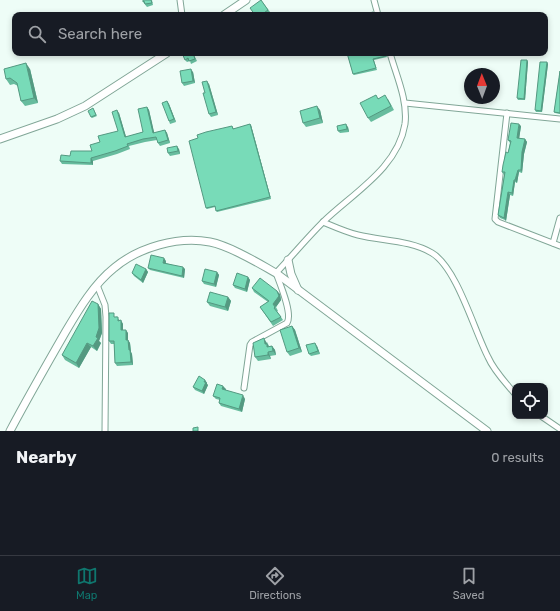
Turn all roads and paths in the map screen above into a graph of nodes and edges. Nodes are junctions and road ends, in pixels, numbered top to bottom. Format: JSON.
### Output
{"nodes":[{"id":1,"x":180,"y":0,"type":"edge"},
{"id":2,"x":246,"y":0,"type":"edge"},
{"id":3,"x":374,"y":0,"type":"edge"},
{"id":4,"x":182,"y":12,"type":"edge"},
{"id":5,"x":228,"y":12,"type":"edge"},
{"id":6,"x":377,"y":12,"type":"edge"},
{"id":7,"x":162,"y":56,"type":"edge"},
{"id":8,"x":391,"y":56,"type":"edge"},
{"id":9,"x":405,"y":103,"type":"junction"},
{"id":10,"x":507,"y":113,"type":"junction"},
{"id":11,"x":560,"y":119,"type":"edge"},
{"id":12,"x":0,"y":139,"type":"edge"},
{"id":13,"x":560,"y":218,"type":"edge"},
{"id":14,"x":324,"y":222,"type":"junction"},
{"id":15,"x":553,"y":243,"type":"junction"},
{"id":16,"x":560,"y":246,"type":"edge"},
{"id":17,"x":288,"y":260,"type":"junction"},
{"id":18,"x":276,"y":273,"type":"junction"},
{"id":19,"x":97,"y":285,"type":"junction"},
{"id":20,"x":300,"y":292,"type":"junction"},
{"id":21,"x":244,"y":388,"type":"dead end"},
{"id":22,"x":512,"y":390,"type":"edge"},
{"id":23,"x":545,"y":419,"type":"edge"},
{"id":24,"x":560,"y":429,"type":"edge"},
{"id":25,"x":10,"y":431,"type":"edge"},
{"id":26,"x":105,"y":431,"type":"edge"},
{"id":27,"x":488,"y":431,"type":"edge"}],
"edges":[{"from":1,"to":4,"type":"street"},
{"from":2,"to":5,"type":"main road"},
{"from":3,"to":6,"type":"street"},
{"from":7,"to":12,"type":"main road"},
{"from":8,"to":9,"type":"street"},
{"from":9,"to":10,"type":"street"},
{"from":9,"to":14,"type":"street"},
{"from":10,"to":11,"type":"street"},
{"from":10,"to":15,"type":"street"},
{"from":13,"to":15,"type":"street"},
{"from":14,"to":17,"type":"street"},
{"from":14,"to":22,"type":"street"},
{"from":15,"to":16,"type":"street"},
{"from":17,"to":18,"type":"street"},
{"from":17,"to":20,"type":"main road"},
{"from":18,"to":19,"type":"main road"},
{"from":18,"to":20,"type":"main road"},
{"from":18,"to":21,"type":"street"},
{"from":19,"to":25,"type":"main road"},
{"from":19,"to":26,"type":"street"},
{"from":20,"to":27,"type":"main road"},
{"from":23,"to":24,"type":"street"}]}
